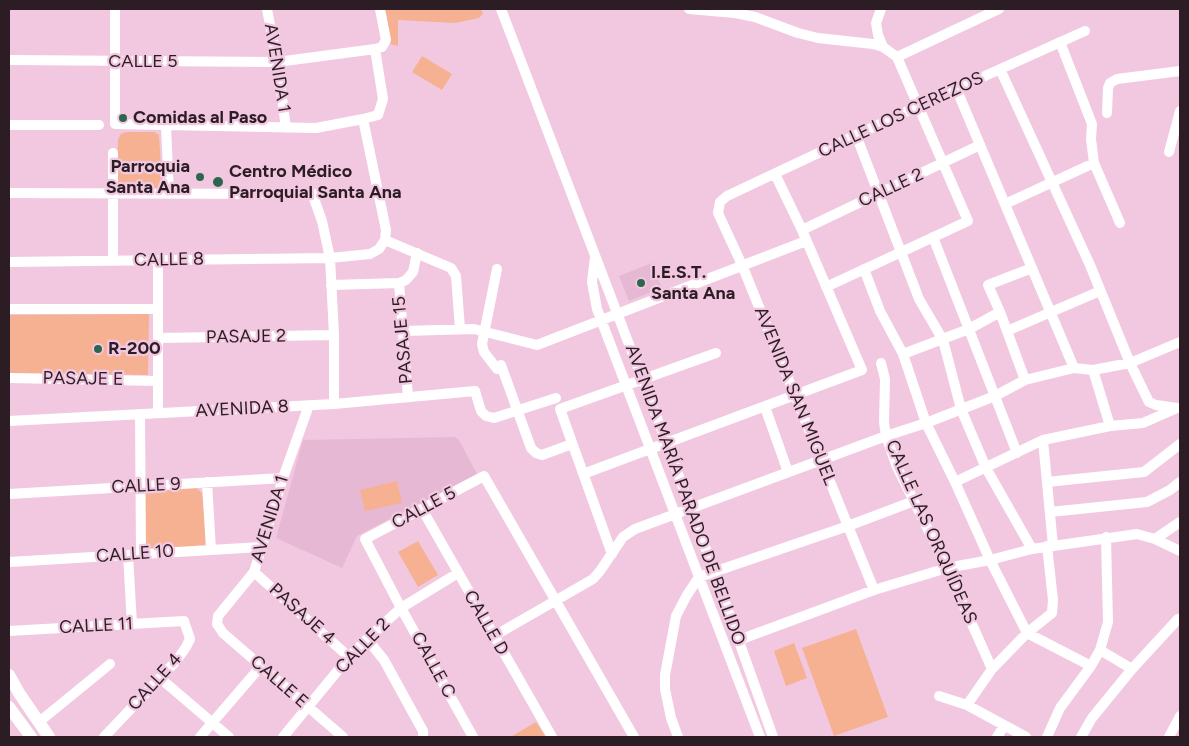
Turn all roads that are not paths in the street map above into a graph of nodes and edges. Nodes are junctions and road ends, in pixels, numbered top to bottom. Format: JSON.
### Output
{"nodes":[{"id":1,"x":115,"y":9,"type":"edge"},
{"id":2,"x":267,"y":9,"type":"edge"},
{"id":3,"x":380,"y":9,"type":"edge"},
{"id":4,"x":501,"y":9,"type":"edge"},
{"id":5,"x":689,"y":9,"type":"edge"},
{"id":6,"x":881,"y":9,"type":"edge"},
{"id":7,"x":999,"y":9,"type":"edge"},
{"id":8,"x":1085,"y":31,"type":"dead end"},
{"id":9,"x":1060,"y":42,"type":"junction"},
{"id":10,"x":883,"y":47,"type":"junction"},
{"id":11,"x":375,"y":49,"type":"junction"},
{"id":12,"x":897,"y":57,"type":"junction"},
{"id":13,"x":9,"y":60,"type":"edge"},
{"id":14,"x":115,"y":62,"type":"junction"},
{"id":15,"x":277,"y":62,"type":"junction"},
{"id":16,"x":1000,"y":69,"type":"junction"},
{"id":17,"x":1180,"y":71,"type":"edge"},
{"id":18,"x":956,"y":88,"type":"junction"},
{"id":19,"x":918,"y":106,"type":"junction"},
{"id":20,"x":1107,"y":114,"type":"dead end"},
{"id":21,"x":1180,"y":114,"type":"edge"},
{"id":22,"x":363,"y":119,"type":"junction"},
{"id":23,"x":9,"y":125,"type":"edge"},
{"id":24,"x":99,"y":125,"type":"dead end"},
{"id":25,"x":166,"y":126,"type":"junction"},
{"id":26,"x":286,"y":128,"type":"junction"},
{"id":27,"x":856,"y":135,"type":"junction"},
{"id":28,"x":980,"y":145,"type":"junction"},
{"id":29,"x":1169,"y":152,"type":"dead end"},
{"id":30,"x":113,"y":153,"type":"dead end"},
{"id":31,"x":943,"y":163,"type":"junction"},
{"id":32,"x":1094,"y":163,"type":"junction"},
{"id":33,"x":775,"y":174,"type":"junction"},
{"id":34,"x":1053,"y":182,"type":"junction"},
{"id":35,"x":9,"y":193,"type":"edge"},
{"id":36,"x":113,"y":194,"type":"junction"},
{"id":37,"x":169,"y":194,"type":"junction"},
{"id":38,"x":878,"y":194,"type":"junction"},
{"id":39,"x":720,"y":202,"type":"joint"},
{"id":40,"x":1005,"y":204,"type":"junction"},
{"id":41,"x":1120,"y":223,"type":"dead end"},
{"id":42,"x":802,"y":230,"type":"junction"},
{"id":43,"x":933,"y":237,"type":"junction"},
{"id":44,"x":385,"y":240,"type":"junction"},
{"id":45,"x":806,"y":240,"type":"junction"},
{"id":46,"x":901,"y":252,"type":"junction"},
{"id":47,"x":417,"y":253,"type":"junction"},
{"id":48,"x":595,"y":254,"type":"junction"},
{"id":49,"x":330,"y":258,"type":"junction"},
{"id":50,"x":158,"y":260,"type":"junction"},
{"id":51,"x":113,"y":261,"type":"junction"},
{"id":52,"x":9,"y":262,"type":"edge"},
{"id":53,"x":742,"y":265,"type":"junction"},
{"id":54,"x":1032,"y":268,"type":"junction"},
{"id":55,"x":497,"y":269,"type":"dead end"},
{"id":56,"x":864,"y":269,"type":"junction"},
{"id":57,"x":399,"y":283,"type":"junction"},
{"id":58,"x":331,"y":285,"type":"junction"},
{"id":59,"x":826,"y":287,"type":"junction"},
{"id":60,"x":1100,"y":291,"type":"junction"},
{"id":61,"x":9,"y":309,"type":"edge"},
{"id":62,"x":158,"y":309,"type":"junction"},
{"id":63,"x":618,"y":312,"type":"junction"},
{"id":64,"x":1000,"y":312,"type":"junction"},
{"id":65,"x":1051,"y":313,"type":"junction"},
{"id":66,"x":601,"y":319,"type":"junction"},
{"id":67,"x":969,"y":328,"type":"junction"},
{"id":68,"x":460,"y":329,"type":"junction"},
{"id":69,"x":484,"y":330,"type":"junction"},
{"id":70,"x":403,"y":331,"type":"junction"},
{"id":71,"x":1007,"y":331,"type":"junction"},
{"id":72,"x":334,"y":335,"type":"junction"},
{"id":73,"x":158,"y":338,"type":"junction"},
{"id":74,"x":942,"y":339,"type":"junction"},
{"id":75,"x":1180,"y":342,"type":"edge"},
{"id":76,"x":716,"y":353,"type":"dead end"},
{"id":77,"x":903,"y":354,"type":"junction"},
{"id":78,"x":881,"y":363,"type":"dead end"},
{"id":79,"x":1130,"y":363,"type":"junction"},
{"id":80,"x":1074,"y":368,"type":"junction"},
{"id":81,"x":1093,"y":370,"type":"junction"},
{"id":82,"x":9,"y":378,"type":"edge"},
{"id":83,"x":643,"y":380,"type":"junction"},
{"id":84,"x":1024,"y":380,"type":"junction"},
{"id":85,"x":158,"y":381,"type":"junction"},
{"id":86,"x":626,"y":386,"type":"junction"},
{"id":87,"x":796,"y":396,"type":"junction"},
{"id":88,"x":995,"y":396,"type":"junction"},
{"id":89,"x":408,"y":397,"type":"junction"},
{"id":90,"x":556,"y":398,"type":"dead end"},
{"id":91,"x":334,"y":404,"type":"junction"},
{"id":92,"x":308,"y":405,"type":"junction"},
{"id":93,"x":765,"y":407,"type":"junction"},
{"id":94,"x":1179,"y":407,"type":"edge"},
{"id":95,"x":961,"y":409,"type":"junction"},
{"id":96,"x":517,"y":411,"type":"junction"},
{"id":97,"x":158,"y":413,"type":"junction"},
{"id":98,"x":140,"y":414,"type":"junction"},
{"id":99,"x":9,"y":421,"type":"edge"},
{"id":100,"x":926,"y":423,"type":"junction"},
{"id":101,"x":1110,"y":426,"type":"junction"},
{"id":102,"x":886,"y":436,"type":"junction"},
{"id":103,"x":1043,"y":440,"type":"junction"},
{"id":104,"x":572,"y":444,"type":"junction"},
{"id":105,"x":667,"y":444,"type":"junction"},
{"id":106,"x":1180,"y":444,"type":"edge"},
{"id":107,"x":650,"y":450,"type":"junction"},
{"id":108,"x":1017,"y":453,"type":"junction"},
{"id":109,"x":822,"y":460,"type":"junction"},
{"id":110,"x":986,"y":468,"type":"junction"},
{"id":111,"x":788,"y":472,"type":"junction"},
{"id":112,"x":583,"y":474,"type":"junction"},
{"id":113,"x":283,"y":478,"type":"junction"},
{"id":114,"x":207,"y":482,"type":"junction"},
{"id":115,"x":955,"y":482,"type":"junction"},
{"id":116,"x":1047,"y":482,"type":"junction"},
{"id":117,"x":1180,"y":482,"type":"edge"},
{"id":118,"x":142,"y":486,"type":"junction"},
{"id":119,"x":9,"y":494,"type":"edge"},
{"id":120,"x":914,"y":501,"type":"junction"},
{"id":121,"x":691,"y":508,"type":"junction"},
{"id":122,"x":422,"y":509,"type":"junction"},
{"id":123,"x":1050,"y":512,"type":"junction"},
{"id":124,"x":675,"y":514,"type":"junction"},
{"id":125,"x":1180,"y":522,"type":"edge"},
{"id":126,"x":848,"y":526,"type":"junction"},
{"id":127,"x":1106,"y":538,"type":"junction"},
{"id":128,"x":365,"y":539,"type":"joint"},
{"id":129,"x":1156,"y":539,"type":"junction"},
{"id":130,"x":1050,"y":546,"type":"junction"},
{"id":131,"x":260,"y":547,"type":"junction"},
{"id":132,"x":212,"y":550,"type":"junction"},
{"id":133,"x":1032,"y":550,"type":"junction"},
{"id":134,"x":1180,"y":551,"type":"edge"},
{"id":135,"x":141,"y":554,"type":"junction"},
{"id":136,"x":612,"y":554,"type":"junction"},
{"id":137,"x":128,"y":555,"type":"junction"},
{"id":138,"x":990,"y":560,"type":"junction"},
{"id":139,"x":9,"y":562,"type":"edge"},
{"id":140,"x":947,"y":568,"type":"junction"},
{"id":141,"x":714,"y":571,"type":"junction"},
{"id":142,"x":254,"y":572,"type":"junction"},
{"id":143,"x":458,"y":573,"type":"junction"},
{"id":144,"x":699,"y":577,"type":"junction"},
{"id":145,"x":874,"y":590,"type":"junction"},
{"id":146,"x":556,"y":601,"type":"junction"},
{"id":147,"x":401,"y":608,"type":"junction"},
{"id":148,"x":184,"y":621,"type":"joint"},
{"id":149,"x":1180,"y":621,"type":"edge"},
{"id":150,"x":132,"y":624,"type":"junction"},
{"id":151,"x":217,"y":624,"type":"joint"},
{"id":152,"x":9,"y":631,"type":"edge"},
{"id":153,"x":1027,"y":633,"type":"junction"},
{"id":154,"x":494,"y":636,"type":"junction"},
{"id":155,"x":367,"y":638,"type":"junction"},
{"id":156,"x":739,"y":640,"type":"junction"},
{"id":157,"x":1100,"y":650,"type":"junction"},
{"id":158,"x":349,"y":657,"type":"junction"},
{"id":159,"x":110,"y":664,"type":"dead end"},
{"id":160,"x":261,"y":666,"type":"junction"},
{"id":161,"x":1091,"y":666,"type":"junction"},
{"id":162,"x":992,"y":669,"type":"junction"},
{"id":163,"x":1132,"y":669,"type":"junction"},
{"id":164,"x":9,"y":675,"type":"edge"},
{"id":165,"x":160,"y":678,"type":"junction"},
{"id":166,"x":939,"y":696,"type":"dead end"},
{"id":167,"x":966,"y":705,"type":"junction"},
{"id":168,"x":9,"y":707,"type":"edge"},
{"id":169,"x":308,"y":707,"type":"junction"},
{"id":170,"x":1180,"y":716,"type":"edge"},
{"id":171,"x":39,"y":722,"type":"junction"},
{"id":172,"x":212,"y":723,"type":"junction"},
{"id":173,"x":1004,"y":726,"type":"junction"},
{"id":174,"x":31,"y":737,"type":"edge"},
{"id":175,"x":49,"y":737,"type":"edge"},
{"id":176,"x":104,"y":737,"type":"edge"},
{"id":177,"x":200,"y":737,"type":"edge"},
{"id":178,"x":229,"y":737,"type":"edge"},
{"id":179,"x":283,"y":737,"type":"edge"},
{"id":180,"x":343,"y":737,"type":"edge"},
{"id":181,"x":423,"y":737,"type":"edge"},
{"id":182,"x":474,"y":737,"type":"edge"},
{"id":183,"x":552,"y":737,"type":"edge"},
{"id":184,"x":634,"y":737,"type":"edge"},
{"id":185,"x":678,"y":737,"type":"edge"},
{"id":186,"x":760,"y":737,"type":"edge"},
{"id":187,"x":773,"y":737,"type":"edge"},
{"id":188,"x":998,"y":737,"type":"edge"},
{"id":189,"x":1026,"y":737,"type":"edge"},
{"id":190,"x":1047,"y":737,"type":"edge"},
{"id":191,"x":1081,"y":737,"type":"edge"},
{"id":192,"x":1169,"y":737,"type":"edge"}],
"edges":[{"from":1,"to":14,"type":"street"},
{"from":2,"to":15,"type":"street","name":"AVENIDA 1"},
{"from":3,"to":11,"type":"street"},
{"from":4,"to":48,"type":"street","name":"AVENIDA MARÍA PARADO DE BELLIDO"},
{"from":5,"to":10,"type":"street"},
{"from":6,"to":10,"type":"street"},
{"from":7,"to":12,"type":"street"},
{"from":8,"to":9,"type":"street","name":"CALLE LOS CEREZOS"},
{"from":9,"to":16,"type":"street","name":"CALLE LOS CEREZOS"},
{"from":9,"to":32,"type":"street"},
{"from":10,"to":12,"type":"street"},
{"from":11,"to":15,"type":"street","name":"CALLE 5"},
{"from":11,"to":22,"type":"street"},
{"from":12,"to":19,"type":"street"},
{"from":13,"to":14,"type":"street","name":"CALLE 5"},
{"from":14,"to":15,"type":"street","name":"CALLE 5"},
{"from":14,"to":25,"type":"street"},
{"from":15,"to":26,"type":"street","name":"AVENIDA 1"},
{"from":16,"to":18,"type":"street","name":"CALLE LOS CEREZOS"},
{"from":16,"to":34,"type":"street"},
{"from":17,"to":20,"type":"street"},
{"from":18,"to":19,"type":"street","name":"CALLE LOS CEREZOS"},
{"from":18,"to":28,"type":"street"},
{"from":19,"to":27,"type":"street","name":"CALLE LOS CEREZOS"},
{"from":19,"to":31,"type":"street"},
{"from":21,"to":29,"type":"street"},
{"from":22,"to":26,"type":"street"},
{"from":22,"to":44,"type":"street"},
{"from":23,"to":24,"type":"street"},
{"from":25,"to":26,"type":"street"},
{"from":25,"to":37,"type":"street"},
{"from":27,"to":33,"type":"street","name":"CALLE LOS CEREZOS"},
{"from":27,"to":38,"type":"street"},
{"from":28,"to":31,"type":"street","name":"CALLE 2"},
{"from":28,"to":40,"type":"street"},
{"from":30,"to":36,"type":"street"},
{"from":31,"to":38,"type":"street","name":"CALLE 2"},
{"from":31,"to":43,"type":"street"},
{"from":32,"to":34,"type":"street"},
{"from":32,"to":41,"type":"street"},
{"from":33,"to":39,"type":"street","name":"CALLE LOS CEREZOS"},
{"from":33,"to":42,"type":"street"},
{"from":34,"to":40,"type":"street"},
{"from":34,"to":60,"type":"street"},
{"from":35,"to":36,"type":"street"},
{"from":36,"to":37,"type":"street"},
{"from":36,"to":51,"type":"street"},
{"from":37,"to":49,"type":"street"},
{"from":38,"to":42,"type":"street","name":"CALLE 2"},
{"from":38,"to":46,"type":"street"},
{"from":39,"to":53,"type":"street","name":"AVENIDA SAN MIGUEL"},
{"from":40,"to":54,"type":"street"},
{"from":42,"to":45,"type":"street"},
{"from":43,"to":46,"type":"street"},
{"from":43,"to":67,"type":"street"},
{"from":44,"to":47,"type":"street"},
{"from":44,"to":49,"type":"street","name":"CALLE 8"},
{"from":45,"to":53,"type":"street"},
{"from":45,"to":59,"type":"street"},
{"from":46,"to":56,"type":"street"},
{"from":46,"to":74,"type":"street"},
{"from":47,"to":57,"type":"street"},
{"from":47,"to":68,"type":"street"},
{"from":48,"to":63,"type":"street","name":"AVENIDA MARÍA PARADO DE BELLIDO"},
{"from":48,"to":66,"type":"street","name":"AVENIDA MARÍA PARADO DE BELLIDO"},
{"from":49,"to":50,"type":"street","name":"CALLE 8"},
{"from":49,"to":58,"type":"street"},
{"from":50,"to":51,"type":"street","name":"CALLE 8"},
{"from":50,"to":62,"type":"street"},
{"from":51,"to":52,"type":"street","name":"CALLE 8"},
{"from":53,"to":63,"type":"street"},
{"from":53,"to":87,"type":"street","name":"AVENIDA SAN MIGUEL"},
{"from":54,"to":64,"type":"street"},
{"from":54,"to":65,"type":"street"},
{"from":55,"to":69,"type":"street"},
{"from":56,"to":59,"type":"street"},
{"from":56,"to":77,"type":"street"},
{"from":57,"to":58,"type":"street"},
{"from":57,"to":70,"type":"street","name":"PASAJE 15"},
{"from":58,"to":72,"type":"street"},
{"from":59,"to":87,"type":"street"},
{"from":60,"to":65,"type":"street"},
{"from":60,"to":79,"type":"street"},
{"from":61,"to":62,"type":"street"},
{"from":62,"to":73,"type":"street"},
{"from":63,"to":66,"type":"street"},
{"from":63,"to":83,"type":"street","name":"AVENIDA MARÍA PARADO DE BELLIDO"},
{"from":64,"to":67,"type":"street"},
{"from":64,"to":71,"type":"street"},
{"from":65,"to":71,"type":"street"},
{"from":65,"to":80,"type":"street"},
{"from":66,"to":69,"type":"street"},
{"from":66,"to":86,"type":"street","name":"AVENIDA MARÍA PARADO DE BELLIDO"},
{"from":67,"to":74,"type":"street"},
{"from":67,"to":88,"type":"street"},
{"from":68,"to":69,"type":"street"},
{"from":68,"to":70,"type":"street"},
{"from":69,"to":96,"type":"street"},
{"from":70,"to":89,"type":"street","name":"PASAJE 15"},
{"from":71,"to":84,"type":"street"},
{"from":72,"to":73,"type":"street","name":"PASAJE 2"},
{"from":72,"to":91,"type":"street"},
{"from":73,"to":85,"type":"street"},
{"from":74,"to":77,"type":"street"},
{"from":74,"to":95,"type":"street"},
{"from":75,"to":79,"type":"street"},
{"from":76,"to":83,"type":"street"},
{"from":77,"to":100,"type":"street"},
{"from":78,"to":102,"type":"street","name":"CALLE LAS ORQUÍDEAS"},
{"from":79,"to":81,"type":"street"},
{"from":79,"to":94,"type":"street"},
{"from":80,"to":81,"type":"street"},
{"from":80,"to":84,"type":"street"},
{"from":81,"to":101,"type":"street"},
{"from":82,"to":85,"type":"street","name":"PASAJE E"},
{"from":83,"to":86,"type":"street"},
{"from":83,"to":105,"type":"street","name":"AVENIDA MARÍA PARADO DE BELLIDO"},
{"from":84,"to":88,"type":"street"},
{"from":85,"to":97,"type":"street"},
{"from":86,"to":104,"type":"street"},
{"from":86,"to":107,"type":"street","name":"AVENIDA MARÍA PARADO DE BELLIDO"},
{"from":87,"to":93,"type":"street"},
{"from":87,"to":109,"type":"street","name":"AVENIDA SAN MIGUEL"},
{"from":88,"to":95,"type":"street"},
{"from":88,"to":108,"type":"street"},
{"from":89,"to":91,"type":"street","name":"AVENIDA 8"},
{"from":89,"to":96,"type":"street","name":"AVENIDA 8"},
{"from":90,"to":96,"type":"street"},
{"from":91,"to":92,"type":"street","name":"AVENIDA 8"},
{"from":92,"to":97,"type":"street","name":"AVENIDA 8"},
{"from":92,"to":113,"type":"street","name":"AVENIDA 1"},
{"from":93,"to":105,"type":"street"},
{"from":93,"to":111,"type":"street"},
{"from":94,"to":101,"type":"street"},
{"from":95,"to":100,"type":"street"},
{"from":95,"to":110,"type":"street"},
{"from":96,"to":104,"type":"street"},
{"from":97,"to":98,"type":"street","name":"AVENIDA 8"},
{"from":98,"to":99,"type":"street","name":"AVENIDA 8"},
{"from":98,"to":118,"type":"street"},
{"from":100,"to":102,"type":"street"},
{"from":100,"to":115,"type":"street"},
{"from":101,"to":103,"type":"street"},
{"from":102,"to":109,"type":"street"},
{"from":102,"to":120,"type":"street","name":"CALLE LAS ORQUÍDEAS"},
{"from":103,"to":108,"type":"street"},
{"from":103,"to":116,"type":"street"},
{"from":104,"to":112,"type":"street"},
{"from":105,"to":107,"type":"street"},
{"from":105,"to":121,"type":"street","name":"AVENIDA MARÍA PARADO DE BELLIDO"},
{"from":106,"to":116,"type":"street"},
{"from":107,"to":112,"type":"street"},
{"from":107,"to":124,"type":"street","name":"AVENIDA MARÍA PARADO DE BELLIDO"},
{"from":108,"to":110,"type":"street"},
{"from":109,"to":111,"type":"street"},
{"from":109,"to":126,"type":"street","name":"AVENIDA SAN MIGUEL"},
{"from":110,"to":115,"type":"street"},
{"from":110,"to":133,"type":"street"},
{"from":111,"to":121,"type":"street"},
{"from":112,"to":136,"type":"street"},
{"from":113,"to":114,"type":"street","name":"CALLE 9"},
{"from":113,"to":131,"type":"street","name":"AVENIDA 1"},
{"from":114,"to":118,"type":"street","name":"CALLE 9"},
{"from":114,"to":132,"type":"street"},
{"from":115,"to":138,"type":"street"},
{"from":116,"to":123,"type":"street"},
{"from":117,"to":123,"type":"street"},
{"from":118,"to":119,"type":"street","name":"CALLE 9"},
{"from":118,"to":135,"type":"street"},
{"from":120,"to":126,"type":"street"},
{"from":120,"to":140,"type":"street","name":"CALLE LAS ORQUÍDEAS"},
{"from":121,"to":124,"type":"street"},
{"from":121,"to":141,"type":"street","name":"AVENIDA MARÍA PARADO DE BELLIDO"},
{"from":122,"to":128,"type":"street","name":"CALLE 5"},
{"from":122,"to":143,"type":"street","name":"CALLE D"},
{"from":122,"to":146,"type":"street","name":"CALLE 5"},
{"from":123,"to":130,"type":"street"},
{"from":124,"to":136,"type":"street"},
{"from":124,"to":144,"type":"street","name":"AVENIDA MARÍA PARADO DE BELLIDO"},
{"from":125,"to":129,"type":"street"},
{"from":126,"to":141,"type":"street"},
{"from":126,"to":145,"type":"street","name":"AVENIDA SAN MIGUEL"},
{"from":127,"to":129,"type":"street"},
{"from":127,"to":130,"type":"street"},
{"from":127,"to":157,"type":"street"},
{"from":128,"to":147,"type":"street","name":"CALLE C"},
{"from":129,"to":134,"type":"street"},
{"from":130,"to":133,"type":"street"},
{"from":130,"to":153,"type":"street"},
{"from":131,"to":132,"type":"street","name":"CALLE 10"},
{"from":131,"to":142,"type":"street","name":"AVENIDA 1"},
{"from":132,"to":135,"type":"street","name":"CALLE 10"},
{"from":133,"to":138,"type":"street"},
{"from":135,"to":137,"type":"street","name":"CALLE 10"},
{"from":136,"to":146,"type":"street"},
{"from":137,"to":139,"type":"street","name":"CALLE 10"},
{"from":137,"to":150,"type":"street"},
{"from":138,"to":140,"type":"street"},
{"from":138,"to":153,"type":"street"},
{"from":140,"to":145,"type":"street"},
{"from":140,"to":162,"type":"street","name":"CALLE LAS ORQUÍDEAS"},
{"from":141,"to":144,"type":"street"},
{"from":141,"to":156,"type":"street","name":"AVENIDA MARÍA PARADO DE BELLIDO"},
{"from":142,"to":151,"type":"street","name":"AVENIDA 1"},
{"from":142,"to":158,"type":"street","name":"PASAJE 4"},
{"from":143,"to":147,"type":"street","name":"CALLE 2"},
{"from":143,"to":154,"type":"street","name":"CALLE D"},
{"from":144,"to":185,"type":"street"},
{"from":144,"to":186,"type":"street","name":"AVENIDA MARÍA PARADO DE BELLIDO"},
{"from":145,"to":156,"type":"street"},
{"from":146,"to":154,"type":"street"},
{"from":146,"to":184,"type":"street"},
{"from":147,"to":155,"type":"street","name":"CALLE 2"},
{"from":147,"to":182,"type":"street","name":"CALLE C"},
{"from":148,"to":150,"type":"street","name":"CALLE 11"},
{"from":148,"to":165,"type":"street","name":"CALLE 4"},
{"from":149,"to":163,"type":"street"},
{"from":150,"to":152,"type":"street","name":"CALLE 11"},
{"from":151,"to":160,"type":"street","name":"CALLE E"},
{"from":153,"to":161,"type":"street"},
{"from":153,"to":162,"type":"street"},
{"from":154,"to":183,"type":"street","name":"CALLE D"},
{"from":155,"to":158,"type":"street","name":"CALLE 2"},
{"from":155,"to":181,"type":"street"},
{"from":156,"to":187,"type":"street","name":"AVENIDA MARÍA PARADO DE BELLIDO"},
{"from":157,"to":161,"type":"street"},
{"from":157,"to":163,"type":"street"},
{"from":158,"to":169,"type":"street","name":"CALLE 2"},
{"from":159,"to":171,"type":"street"},
{"from":160,"to":169,"type":"street","name":"CALLE E"},
{"from":160,"to":172,"type":"street"},
{"from":161,"to":190,"type":"street"},
{"from":162,"to":167,"type":"street"},
{"from":163,"to":191,"type":"street"},
{"from":164,"to":171,"type":"main road"},
{"from":165,"to":172,"type":"street"},
{"from":165,"to":176,"type":"street","name":"CALLE 4"},
{"from":166,"to":167,"type":"street"},
{"from":167,"to":173,"type":"street"},
{"from":168,"to":174,"type":"main road"},
{"from":169,"to":179,"type":"street","name":"CALLE 2"},
{"from":169,"to":180,"type":"street","name":"CALLE E"},
{"from":170,"to":192,"type":"street"},
{"from":171,"to":175,"type":"main road"},
{"from":172,"to":177,"type":"street"},
{"from":172,"to":178,"type":"street"},
{"from":173,"to":188,"type":"street"},
{"from":173,"to":189,"type":"street"}]}
